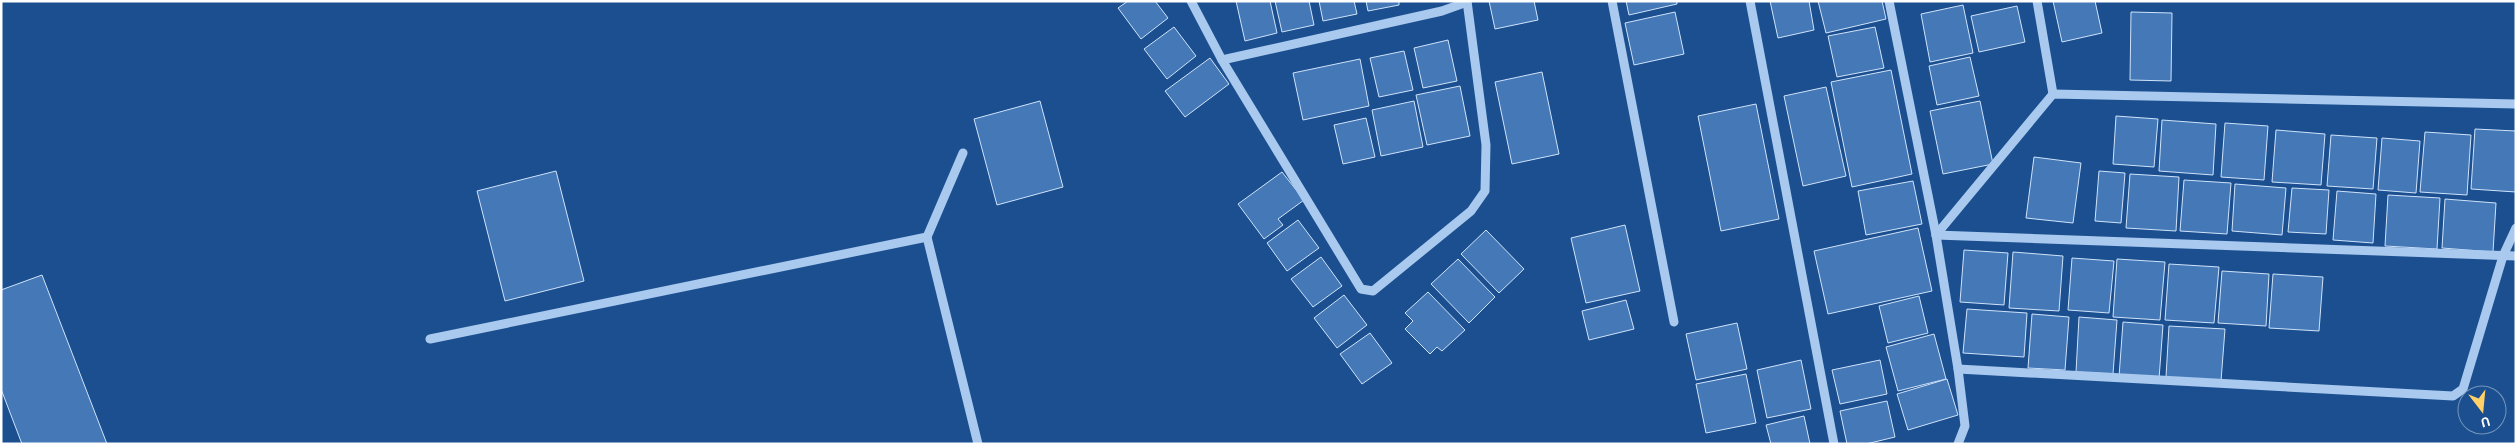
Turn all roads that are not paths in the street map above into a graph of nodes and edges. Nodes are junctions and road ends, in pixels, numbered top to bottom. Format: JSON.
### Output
{"nodes":[{"id":1,"x":1191,"y":1,"type":"edge"},
{"id":2,"x":1612,"y":1,"type":"edge"},
{"id":3,"x":1750,"y":1,"type":"edge"},
{"id":4,"x":1889,"y":1,"type":"edge"},
{"id":5,"x":2037,"y":1,"type":"edge"},
{"id":6,"x":1467,"y":2,"type":"edge"},
{"id":7,"x":1222,"y":60,"type":"junction"},
{"id":8,"x":2053,"y":94,"type":"junction"},
{"id":9,"x":2516,"y":104,"type":"edge"},
{"id":10,"x":963,"y":153,"type":"dead end"},
{"id":11,"x":2516,"y":228,"type":"edge"},
{"id":12,"x":1936,"y":235,"type":"junction"},
{"id":13,"x":927,"y":238,"type":"junction"},
{"id":14,"x":2504,"y":256,"type":"junction"},
{"id":15,"x":2516,"y":256,"type":"edge"},
{"id":16,"x":1674,"y":322,"type":"dead end"},
{"id":17,"x":430,"y":340,"type":"dead end"},
{"id":18,"x":1958,"y":369,"type":"junction"},
{"id":19,"x":978,"y":444,"type":"edge"},
{"id":20,"x":1834,"y":444,"type":"edge"},
{"id":21,"x":1958,"y":444,"type":"edge"}],
"edges":[{"from":1,"to":7,"type":"street"},
{"from":2,"to":16,"type":"street"},
{"from":3,"to":20,"type":"street"},
{"from":4,"to":12,"type":"street"},
{"from":5,"to":8,"type":"street"},
{"from":6,"to":7,"type":"street"},
{"from":6,"to":7,"type":"street"},
{"from":8,"to":9,"type":"street"},
{"from":8,"to":12,"type":"street"},
{"from":10,"to":13,"type":"street"},
{"from":11,"to":14,"type":"street"},
{"from":12,"to":14,"type":"street"},
{"from":12,"to":18,"type":"street"},
{"from":13,"to":17,"type":"street"},
{"from":13,"to":19,"type":"street"},
{"from":14,"to":15,"type":"street"},
{"from":14,"to":18,"type":"street"},
{"from":18,"to":21,"type":"street"}]}
